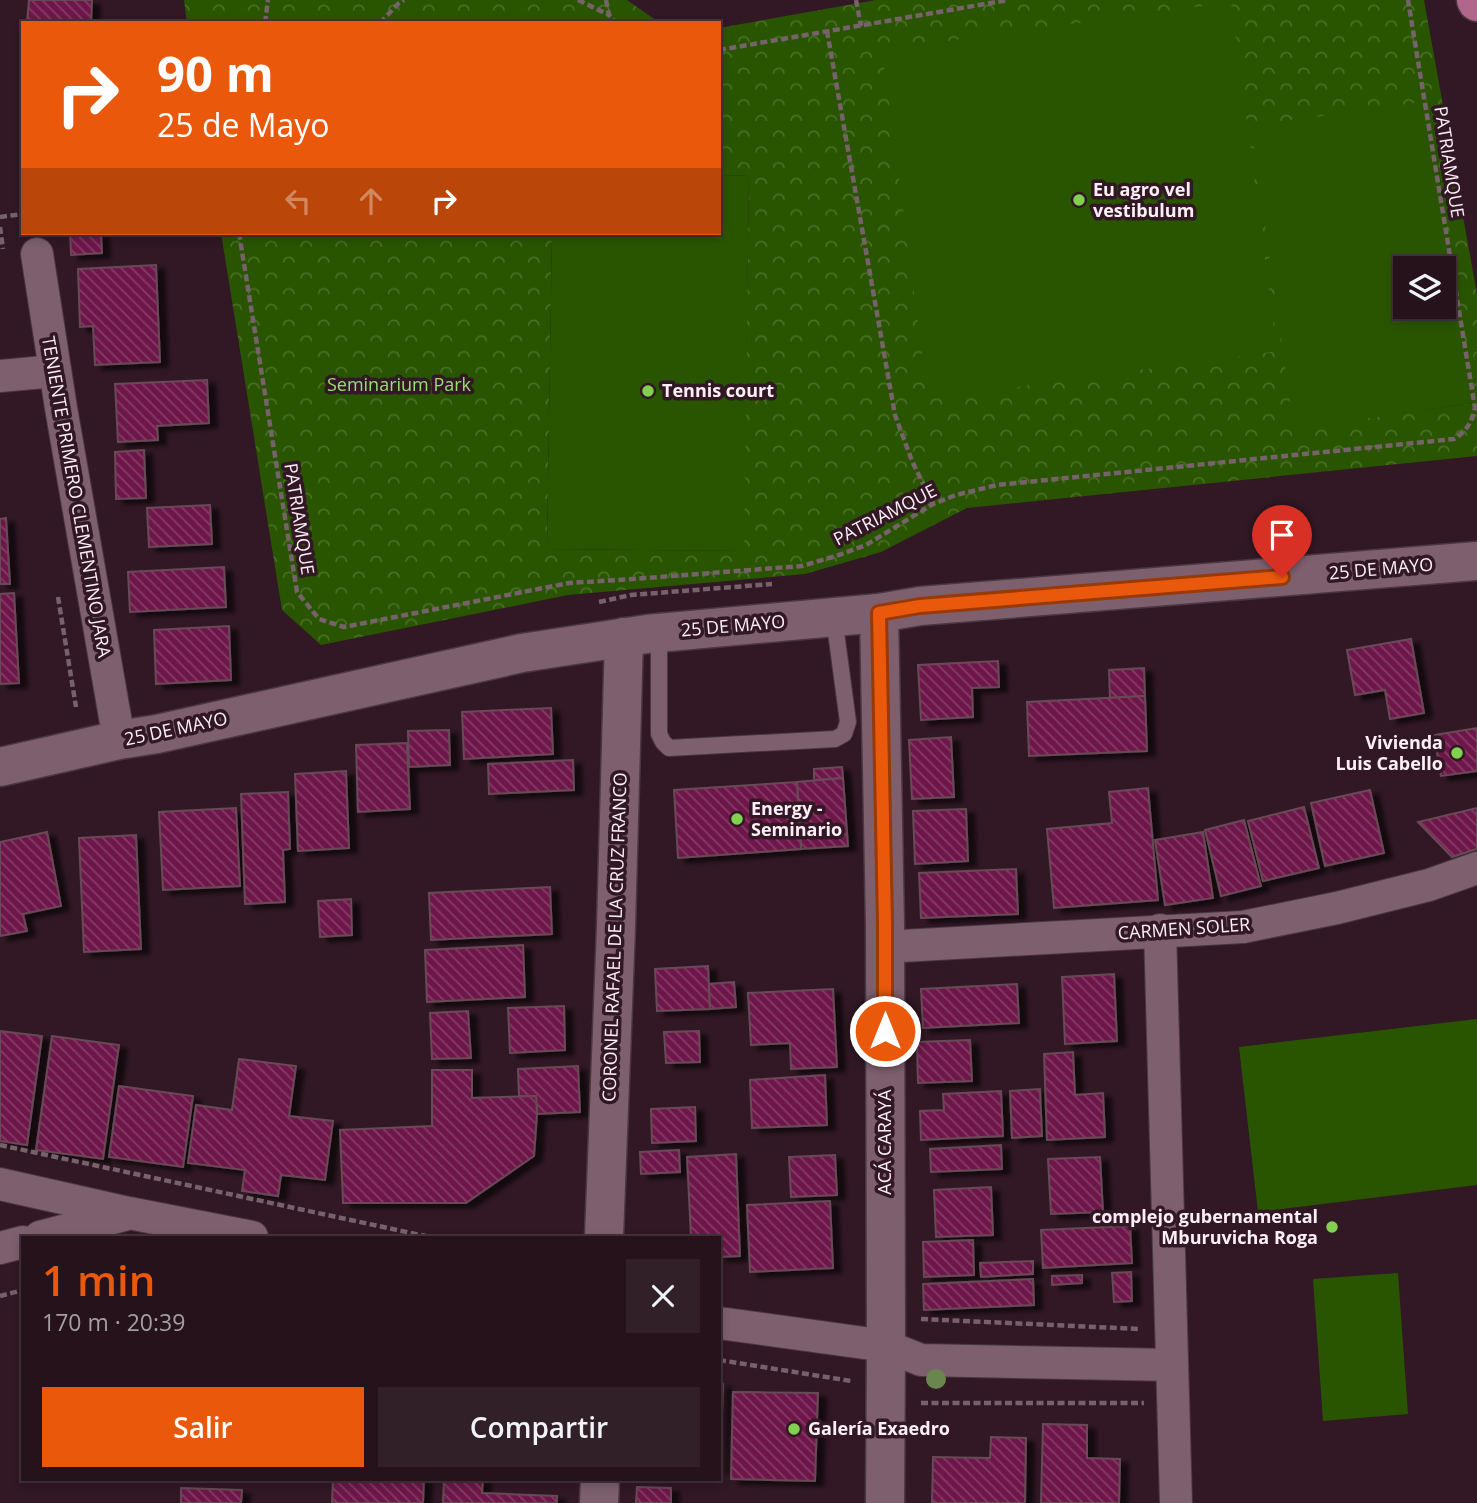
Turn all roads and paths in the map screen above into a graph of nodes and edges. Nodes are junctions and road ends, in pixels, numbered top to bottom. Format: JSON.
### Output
{"nodes":[{"id":1,"x":268,"y":0,"type":"edge"},
{"id":2,"x":404,"y":0,"type":"edge"},
{"id":3,"x":578,"y":0,"type":"edge"},
{"id":4,"x":606,"y":0,"type":"edge"},
{"id":5,"x":856,"y":0,"type":"edge"},
{"id":6,"x":1008,"y":0,"type":"edge"},
{"id":7,"x":1408,"y":0,"type":"edge"},
{"id":8,"x":609,"y":15,"type":"junction"},
{"id":9,"x":265,"y":21,"type":"edge"},
{"id":10,"x":382,"y":21,"type":"edge"},
{"id":11,"x":614,"y":21,"type":"edge"},
{"id":12,"x":860,"y":26,"type":"junction"},
{"id":13,"x":827,"y":31,"type":"junction"},
{"id":14,"x":721,"y":50,"type":"edge"},
{"id":15,"x":21,"y":214,"type":"edge"},
{"id":16,"x":0,"y":217,"type":"edge"},
{"id":17,"x":239,"y":235,"type":"edge"},
{"id":18,"x":37,"y":254,"type":"dead end"},
{"id":19,"x":55,"y":371,"type":"junction"},
{"id":20,"x":0,"y":376,"type":"edge"},
{"id":21,"x":933,"y":504,"type":"junction"},
{"id":22,"x":1477,"y":561,"type":"edge"},
{"id":23,"x":879,"y":613,"type":"junction"},
{"id":24,"x":834,"y":617,"type":"junction"},
{"id":25,"x":641,"y":635,"type":"junction"},
{"id":26,"x":864,"y":714,"type":"junction"},
{"id":27,"x":641,"y":721,"type":"junction"},
{"id":28,"x":119,"y":740,"type":"junction"},
{"id":29,"x":0,"y":767,"type":"edge"},
{"id":30,"x":1477,"y":868,"type":"edge"},
{"id":31,"x":1160,"y":930,"type":"junction"},
{"id":32,"x":884,"y":947,"type":"junction"},
{"id":33,"x":0,"y":1145,"type":"edge"},
{"id":34,"x":0,"y":1184,"type":"edge"},
{"id":35,"x":130,"y":1213,"type":"junction"},
{"id":36,"x":44,"y":1236,"type":"edge"},
{"id":37,"x":247,"y":1236,"type":"edge"},
{"id":38,"x":425,"y":1236,"type":"edge"},
{"id":39,"x":604,"y":1236,"type":"edge"},
{"id":40,"x":21,"y":1243,"type":"edge"},
{"id":41,"x":0,"y":1248,"type":"edge"},
{"id":42,"x":21,"y":1291,"type":"edge"},
{"id":43,"x":0,"y":1296,"type":"edge"},
{"id":44,"x":920,"y":1319,"type":"dead end"},
{"id":45,"x":721,"y":1323,"type":"edge"},
{"id":46,"x":1144,"y":1329,"type":"dead end"},
{"id":47,"x":886,"y":1346,"type":"junction"},
{"id":48,"x":721,"y":1360,"type":"edge"},
{"id":49,"x":1172,"y":1365,"type":"junction"},
{"id":50,"x":852,"y":1382,"type":"dead end"},
{"id":51,"x":920,"y":1403,"type":"dead end"},
{"id":52,"x":1144,"y":1403,"type":"dead end"},
{"id":53,"x":600,"y":1481,"type":"edge"},
{"id":54,"x":599,"y":1503,"type":"edge"},
{"id":55,"x":885,"y":1503,"type":"edge"},
{"id":56,"x":1176,"y":1503,"type":"edge"}],
"edges":[{"from":1,"to":9,"type":"path"},
{"from":2,"to":10,"type":"path"},
{"from":3,"to":8,"type":"path"},
{"from":4,"to":8,"type":"path"},
{"from":5,"to":12,"type":"path"},
{"from":6,"to":12,"type":"path"},
{"from":7,"to":21,"type":"path","name":"PATRIAMQUE"},
{"from":8,"to":11,"type":"path"},
{"from":12,"to":13,"type":"path"},
{"from":13,"to":14,"type":"path"},
{"from":13,"to":21,"type":"path"},
{"from":15,"to":16,"type":"path"},
{"from":17,"to":21,"type":"path","name":"PATRIAMQUE"},
{"from":18,"to":19,"type":"street","name":"TENIENTE PRIMERO CLEMENTINO JARA"},
{"from":19,"to":20,"type":"street"},
{"from":19,"to":28,"type":"street","name":"TENIENTE PRIMERO CLEMENTINO JARA"},
{"from":22,"to":23,"type":"street","name":"25 DE MAYO"},
{"from":23,"to":24,"type":"street","name":"25 DE MAYO"},
{"from":23,"to":26,"type":"street","name":"ACÁ CARAYÁ"},
{"from":24,"to":25,"type":"street","name":"25 DE MAYO"},
{"from":24,"to":26,"type":"lane"},
{"from":25,"to":27,"type":"street","name":"CORONEL RAFAEL DE LA CRUZ FRANCO"},
{"from":25,"to":28,"type":"street","name":"25 DE MAYO"},
{"from":26,"to":27,"type":"lane"},
{"from":26,"to":32,"type":"street","name":"ACÁ CARAYÁ"},
{"from":27,"to":39,"type":"street","name":"CORONEL RAFAEL DE LA CRUZ FRANCO"},
{"from":28,"to":29,"type":"street","name":"25 DE MAYO"},
{"from":30,"to":31,"type":"street","name":"CARMEN SOLER"},
{"from":31,"to":32,"type":"street","name":"CARMEN SOLER"},
{"from":31,"to":49,"type":"street"},
{"from":32,"to":47,"type":"street","name":"ACÁ CARAYÁ"},
{"from":33,"to":38,"type":"path"},
{"from":34,"to":35,"type":"street"},
{"from":35,"to":36,"type":"street"},
{"from":35,"to":37,"type":"street"},
{"from":40,"to":41,"type":"street"},
{"from":42,"to":43,"type":"path"},
{"from":44,"to":46,"type":"path"},
{"from":45,"to":47,"type":"street"},
{"from":47,"to":49,"type":"street"},
{"from":47,"to":55,"type":"street","name":"ACÁ CARAYÁ"},
{"from":48,"to":50,"type":"path"},
{"from":49,"to":56,"type":"street"},
{"from":51,"to":52,"type":"path"},
{"from":53,"to":54,"type":"street"}]}
